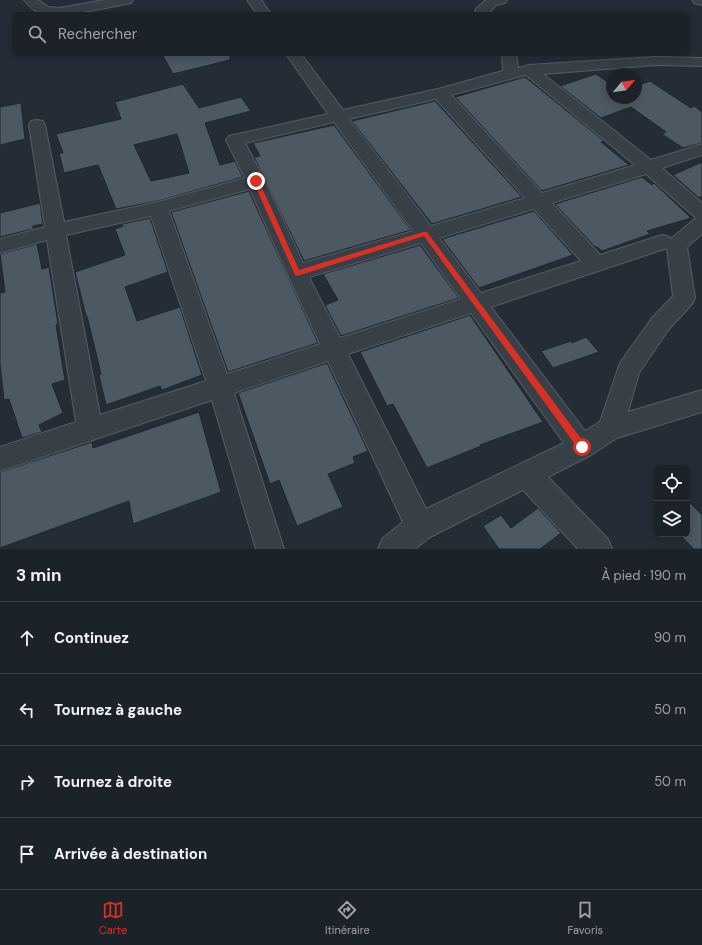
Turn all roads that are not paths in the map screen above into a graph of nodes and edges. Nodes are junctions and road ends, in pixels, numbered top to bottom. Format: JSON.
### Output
{"nodes":[{"id":1,"x":31,"y":0,"type":"edge"},
{"id":2,"x":126,"y":0,"type":"edge"},
{"id":3,"x":254,"y":0,"type":"edge"},
{"id":4,"x":500,"y":0,"type":"edge"},
{"id":5,"x":699,"y":0,"type":"edge"},
{"id":6,"x":702,"y":1,"type":"edge"},
{"id":7,"x":263,"y":12,"type":"edge"},
{"id":8,"x":481,"y":12,"type":"edge"},
{"id":9,"x":294,"y":56,"type":"edge"},
{"id":10,"x":509,"y":56,"type":"edge"},
{"id":11,"x":702,"y":62,"type":"edge"},
{"id":12,"x":529,"y":70,"type":"junction"},
{"id":13,"x":511,"y":74,"type":"junction"},
{"id":14,"x":440,"y":93,"type":"junction"},
{"id":15,"x":338,"y":116,"type":"junction"},
{"id":16,"x":37,"y":126,"type":"dead end"},
{"id":17,"x":702,"y":149,"type":"edge"},
{"id":18,"x":649,"y":167,"type":"junction"},
{"id":19,"x":256,"y":181,"type":"junction"},
{"id":20,"x":539,"y":202,"type":"junction"},
{"id":21,"x":158,"y":208,"type":"junction"},
{"id":22,"x":702,"y":213,"type":"edge"},
{"id":23,"x":702,"y":223,"type":"edge"},
{"id":24,"x":55,"y":231,"type":"junction"},
{"id":25,"x":425,"y":234,"type":"junction"},
{"id":26,"x":662,"y":242,"type":"dead end"},
{"id":27,"x":0,"y":246,"type":"edge"},
{"id":28,"x":596,"y":264,"type":"junction"},
{"id":29,"x":297,"y":273,"type":"junction"},
{"id":30,"x":476,"y":304,"type":"junction"},
{"id":31,"x":334,"y":349,"type":"junction"},
{"id":32,"x":220,"y":387,"type":"junction"},
{"id":33,"x":697,"y":408,"type":"edge"},
{"id":34,"x":90,"y":429,"type":"junction"},
{"id":35,"x":610,"y":429,"type":"junction"},
{"id":36,"x":582,"y":447,"type":"junction"},
{"id":37,"x":0,"y":459,"type":"edge"},
{"id":38,"x":526,"y":474,"type":"junction"},
{"id":39,"x":420,"y":528,"type":"junction"},
{"id":40,"x":270,"y":549,"type":"edge"},
{"id":41,"x":392,"y":549,"type":"edge"},
{"id":42,"x":598,"y":549,"type":"edge"}],
"edges":[{"from":1,"to":2,"type":"street"},
{"from":3,"to":7,"type":"street"},
{"from":4,"to":8,"type":"street"},
{"from":5,"to":6,"type":"street"},
{"from":9,"to":15,"type":"street"},
{"from":10,"to":13,"type":"street"},
{"from":11,"to":12,"type":"street"},
{"from":12,"to":13,"type":"street"},
{"from":12,"to":18,"type":"street"},
{"from":13,"to":14,"type":"street"},
{"from":14,"to":15,"type":"street"},
{"from":14,"to":20,"type":"street"},
{"from":15,"to":19,"type":"street"},
{"from":15,"to":25,"type":"street"},
{"from":16,"to":24,"type":"street"},
{"from":17,"to":18,"type":"street"},
{"from":18,"to":20,"type":"street"},
{"from":18,"to":22,"type":"street"},
{"from":19,"to":21,"type":"street"},
{"from":19,"to":29,"type":"street"},
{"from":20,"to":25,"type":"street"},
{"from":20,"to":28,"type":"street"},
{"from":21,"to":24,"type":"street"},
{"from":21,"to":32,"type":"street"},
{"from":23,"to":35,"type":"street"},
{"from":24,"to":27,"type":"street"},
{"from":24,"to":34,"type":"street"},
{"from":25,"to":29,"type":"street"},
{"from":25,"to":30,"type":"street"},
{"from":26,"to":28,"type":"street"},
{"from":28,"to":30,"type":"street"},
{"from":29,"to":31,"type":"street"},
{"from":30,"to":31,"type":"street"},
{"from":30,"to":36,"type":"street"},
{"from":31,"to":32,"type":"street"},
{"from":31,"to":39,"type":"street"},
{"from":32,"to":34,"type":"street"},
{"from":32,"to":40,"type":"street"},
{"from":33,"to":35,"type":"street"},
{"from":34,"to":37,"type":"street"},
{"from":35,"to":36,"type":"street"},
{"from":36,"to":38,"type":"street"},
{"from":38,"to":39,"type":"street"},
{"from":38,"to":42,"type":"street"},
{"from":39,"to":41,"type":"street"}]}
